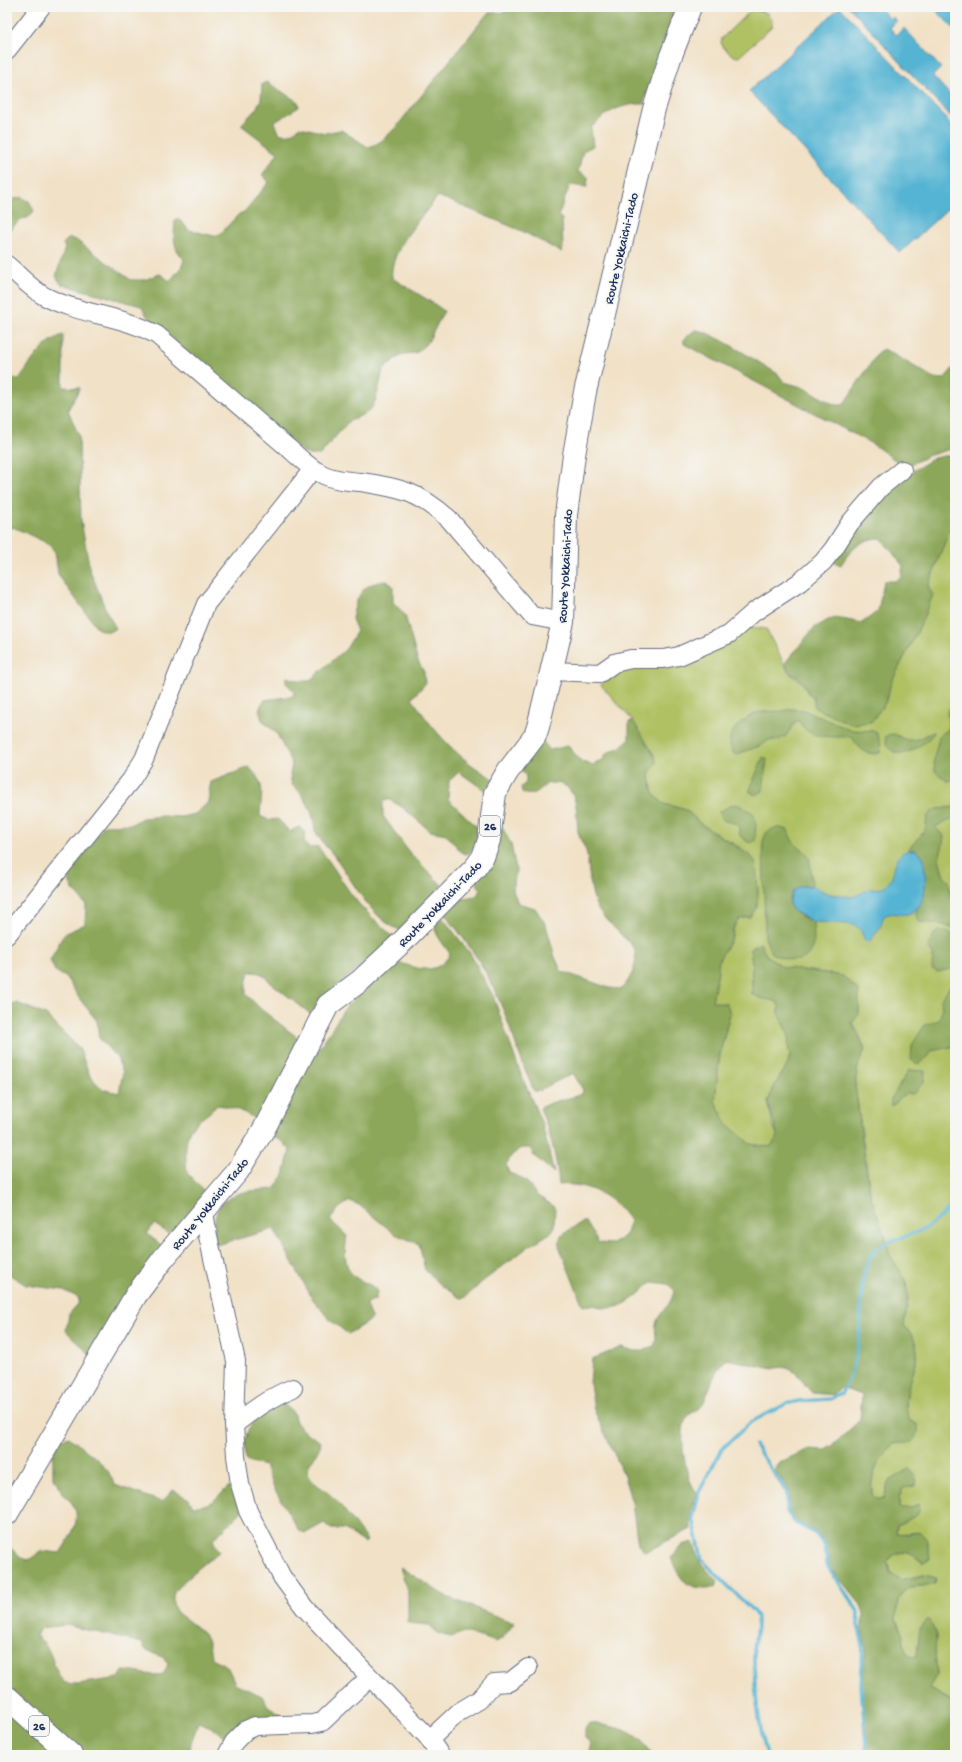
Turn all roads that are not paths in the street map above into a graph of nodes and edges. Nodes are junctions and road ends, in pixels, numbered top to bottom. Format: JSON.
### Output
{"nodes":[{"id":1,"x":41,"y":7,"type":"edge"},
{"id":2,"x":690,"y":7,"type":"edge"},
{"id":3,"x":7,"y":50,"type":"edge"},
{"id":4,"x":7,"y":266,"type":"edge"},
{"id":5,"x":313,"y":469,"type":"junction"},
{"id":6,"x":902,"y":470,"type":"dead end"},
{"id":7,"x":563,"y":622,"type":"junction"},
{"id":8,"x":551,"y":671,"type":"junction"},
{"id":9,"x":7,"y":935,"type":"edge"},
{"id":10,"x":204,"y":1212,"type":"junction"},
{"id":11,"x":293,"y":1388,"type":"dead end"},
{"id":12,"x":234,"y":1425,"type":"junction"},
{"id":13,"x":7,"y":1514,"type":"edge"},
{"id":14,"x":528,"y":1668,"type":"dead end"},
{"id":15,"x":370,"y":1677,"type":"junction"},
{"id":16,"x":7,"y":1697,"type":"edge"},
{"id":17,"x":430,"y":1739,"type":"junction"},
{"id":18,"x":71,"y":1755,"type":"edge"},
{"id":19,"x":227,"y":1755,"type":"edge"},
{"id":20,"x":440,"y":1755,"type":"edge"}],
"edges":[{"from":1,"to":3,"type":"street"},
{"from":2,"to":7,"type":"main road","name":"Route Yokkaichi-Tado","number":"26"},
{"from":4,"to":5,"type":"street"},
{"from":5,"to":7,"type":"street"},
{"from":5,"to":9,"type":"street"},
{"from":6,"to":8,"type":"street"},
{"from":7,"to":8,"type":"main road","name":"Route Yokkaichi-Tado","number":"26"},
{"from":8,"to":10,"type":"main road","name":"Route Yokkaichi-Tado","number":"26"},
{"from":10,"to":12,"type":"street"},
{"from":10,"to":13,"type":"main road","name":"Route Yokkaichi-Tado","number":"26"},
{"from":11,"to":12,"type":"street"},
{"from":12,"to":15,"type":"street"},
{"from":14,"to":17,"type":"street"},
{"from":15,"to":17,"type":"street"},
{"from":15,"to":19,"type":"street"},
{"from":16,"to":18,"type":"main road","number":"26"},
{"from":17,"to":20,"type":"street"}]}
